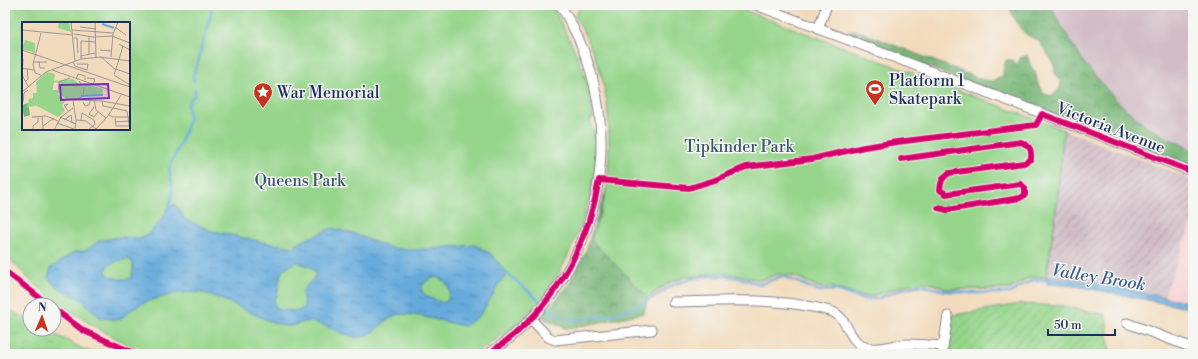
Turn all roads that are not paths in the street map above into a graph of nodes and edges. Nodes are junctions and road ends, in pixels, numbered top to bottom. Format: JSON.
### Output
{"nodes":[{"id":1,"x":560,"y":5,"type":"edge"},
{"id":2,"x":756,"y":5,"type":"edge"},
{"id":3,"x":828,"y":5,"type":"edge"},
{"id":4,"x":818,"y":30,"type":"junction"},
{"id":5,"x":1193,"y":172,"type":"edge"},
{"id":6,"x":673,"y":302,"type":"dead end"},
{"id":7,"x":948,"y":316,"type":"dead end"},
{"id":8,"x":530,"y":319,"type":"junction"},
{"id":9,"x":1127,"y":324,"type":"dead end"},
{"id":10,"x":652,"y":330,"type":"dead end"},
{"id":11,"x":1193,"y":348,"type":"edge"},
{"id":12,"x":943,"y":350,"type":"edge"},
{"id":13,"x":488,"y":354,"type":"edge"}],
"edges":[{"from":1,"to":8,"type":"street"},
{"from":2,"to":4,"type":"street","name":"Victoria Avenue"},
{"from":3,"to":4,"type":"street"},
{"from":4,"to":5,"type":"street","name":"Victoria Avenue"},
{"from":6,"to":12,"type":"street"},
{"from":7,"to":12,"type":"street"},
{"from":8,"to":10,"type":"street"},
{"from":8,"to":13,"type":"street"},
{"from":9,"to":11,"type":"street"}]}
